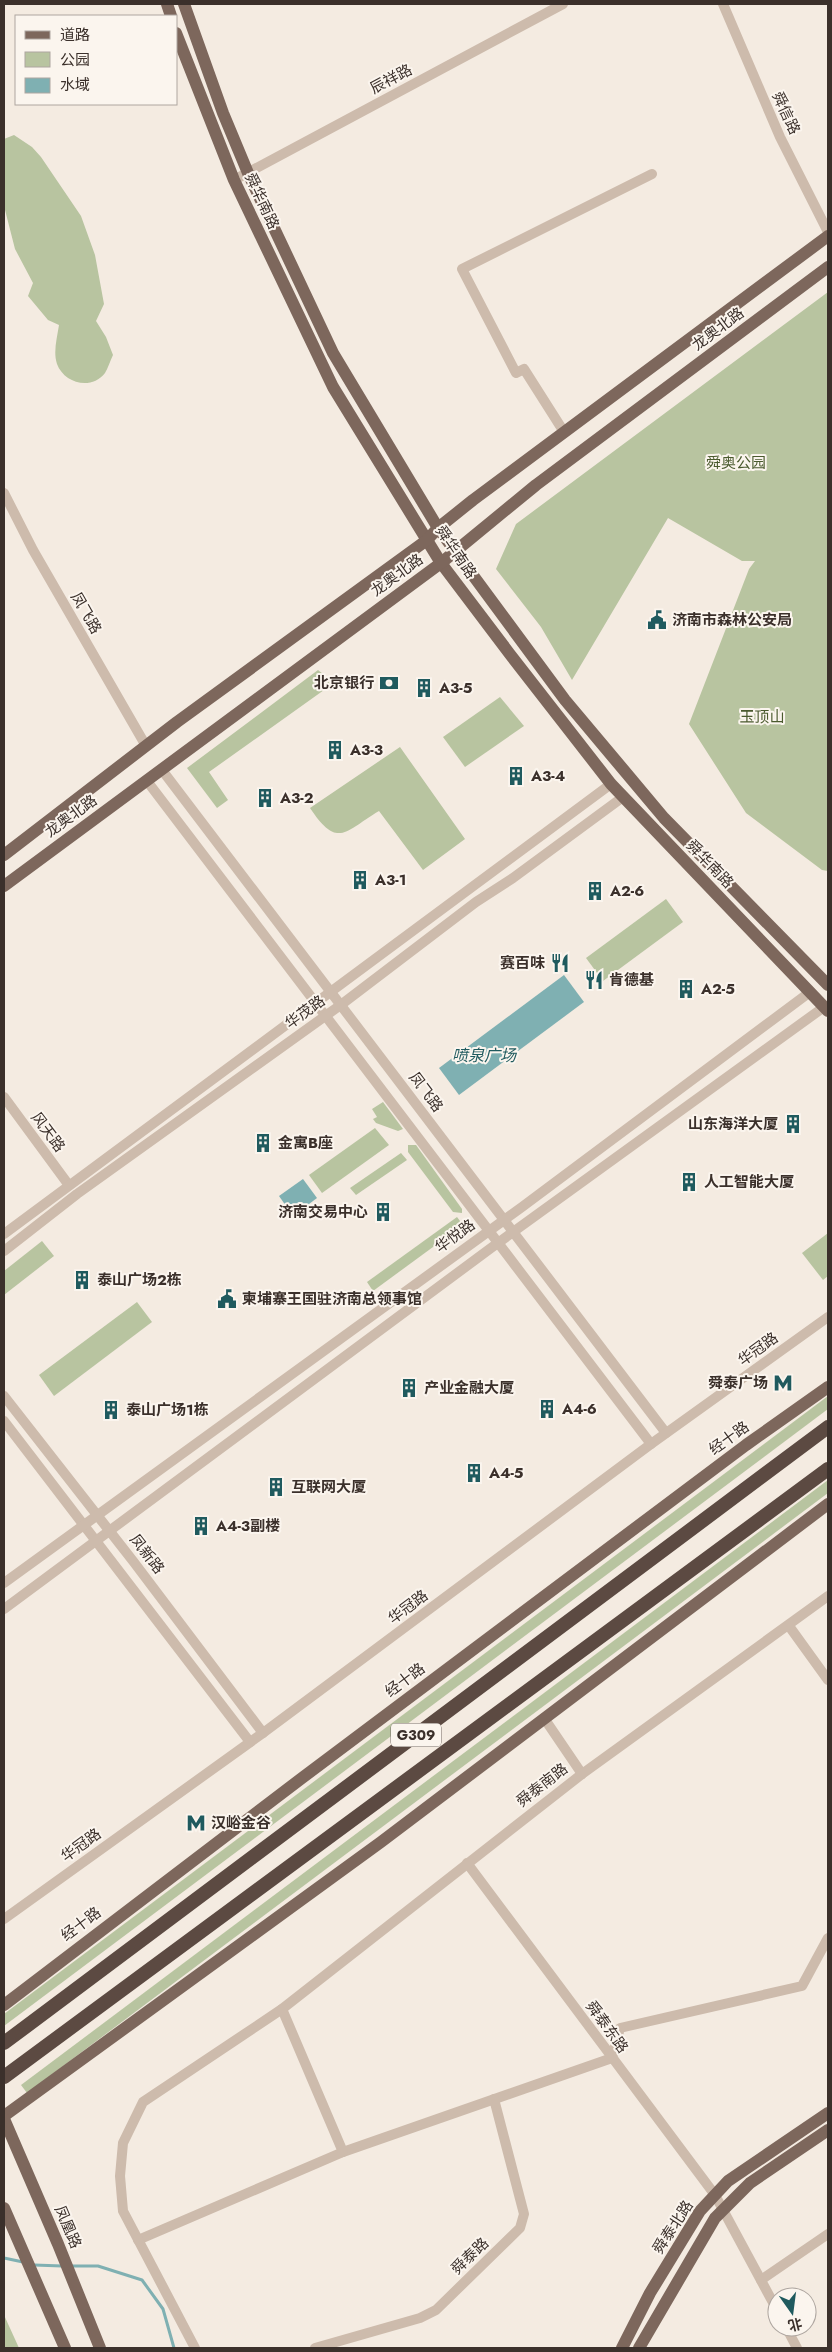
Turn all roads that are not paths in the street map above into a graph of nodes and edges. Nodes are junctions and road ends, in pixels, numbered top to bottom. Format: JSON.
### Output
{"nodes":[{"id":1,"x":184,"y":4,"type":"edge"},
{"id":2,"x":563,"y":4,"type":"edge"},
{"id":3,"x":723,"y":4,"type":"edge"},
{"id":4,"x":178,"y":38,"type":"edge"},
{"id":5,"x":248,"y":173,"type":"junction"},
{"id":6,"x":652,"y":174,"type":"dead end"},
{"id":7,"x":234,"y":180,"type":"junction"},
{"id":8,"x":828,"y":232,"type":"edge"},
{"id":9,"x":828,"y":236,"type":"edge"},
{"id":10,"x":828,"y":267,"type":"edge"},
{"id":11,"x":564,"y":432,"type":"junction"},
{"id":12,"x":4,"y":493,"type":"edge"},
{"id":13,"x":438,"y":528,"type":"junction"},
{"id":14,"x":427,"y":540,"type":"junction"},
{"id":15,"x":455,"y":551,"type":"junction"},
{"id":16,"x":441,"y":562,"type":"junction"},
{"id":17,"x":146,"y":746,"type":"junction"},
{"id":18,"x":162,"y":770,"type":"junction"},
{"id":19,"x":147,"y":781,"type":"junction"},
{"id":20,"x":612,"y":784,"type":"junction"},
{"id":21,"x":624,"y":797,"type":"junction"},
{"id":22,"x":4,"y":855,"type":"edge"},
{"id":23,"x":4,"y":886,"type":"edge"},
{"id":24,"x":828,"y":985,"type":"edge"},
{"id":25,"x":331,"y":991,"type":"junction"},
{"id":26,"x":810,"y":992,"type":"junction"},
{"id":27,"x":316,"y":1003,"type":"junction"},
{"id":28,"x":342,"y":1004,"type":"junction"},
{"id":29,"x":826,"y":1009,"type":"edge"},
{"id":30,"x":326,"y":1016,"type":"junction"},
{"id":31,"x":4,"y":1098,"type":"edge"},
{"id":32,"x":68,"y":1184,"type":"junction"},
{"id":33,"x":503,"y":1219,"type":"junction"},
{"id":34,"x":489,"y":1230,"type":"junction"},
{"id":35,"x":514,"y":1232,"type":"junction"},
{"id":36,"x":4,"y":1234,"type":"edge"},
{"id":37,"x":499,"y":1243,"type":"junction"},
{"id":38,"x":4,"y":1251,"type":"edge"},
{"id":39,"x":828,"y":1317,"type":"edge"},
{"id":40,"x":828,"y":1387,"type":"edge"},
{"id":41,"x":4,"y":1396,"type":"edge"},
{"id":42,"x":4,"y":1421,"type":"edge"},
{"id":43,"x":828,"y":1427,"type":"edge"},
{"id":44,"x":666,"y":1433,"type":"junction"},
{"id":45,"x":651,"y":1444,"type":"junction"},
{"id":46,"x":828,"y":1469,"type":"edge"},
{"id":47,"x":828,"y":1504,"type":"edge"},
{"id":48,"x":97,"y":1516,"type":"junction"},
{"id":49,"x":83,"y":1525,"type":"junction"},
{"id":50,"x":109,"y":1530,"type":"junction"},
{"id":51,"x":94,"y":1540,"type":"junction"},
{"id":52,"x":4,"y":1584,"type":"edge"},
{"id":53,"x":828,"y":1596,"type":"edge"},
{"id":54,"x":4,"y":1609,"type":"edge"},
{"id":55,"x":788,"y":1626,"type":"junction"},
{"id":56,"x":828,"y":1680,"type":"edge"},
{"id":57,"x":544,"y":1718,"type":"junction"},
{"id":58,"x":263,"y":1733,"type":"junction"},
{"id":59,"x":250,"y":1742,"type":"junction"},
{"id":60,"x":582,"y":1774,"type":"junction"},
{"id":61,"x":467,"y":1862,"type":"junction"},
{"id":62,"x":4,"y":1919,"type":"edge"},
{"id":63,"x":828,"y":1938,"type":"edge"},
{"id":64,"x":4,"y":2005,"type":"edge"},
{"id":65,"x":282,"y":2009,"type":"junction"},
{"id":66,"x":4,"y":2042,"type":"edge"},
{"id":67,"x":612,"y":2058,"type":"junction"},
{"id":68,"x":4,"y":2077,"type":"edge"},
{"id":69,"x":494,"y":2099,"type":"junction"},
{"id":70,"x":828,"y":2113,"type":"edge"},
{"id":71,"x":4,"y":2118,"type":"edge"},
{"id":72,"x":828,"y":2130,"type":"edge"},
{"id":73,"x":342,"y":2152,"type":"junction"},
{"id":74,"x":715,"y":2195,"type":"junction"},
{"id":75,"x":4,"y":2208,"type":"edge"},
{"id":76,"x":724,"y":2209,"type":"junction"},
{"id":77,"x":828,"y":2234,"type":"edge"},
{"id":78,"x":138,"y":2240,"type":"junction"},
{"id":79,"x":761,"y":2280,"type":"junction"},
{"id":80,"x":767,"y":2291,"type":"edge"},
{"id":81,"x":792,"y":2337,"type":"edge"},
{"id":82,"x":65,"y":2348,"type":"edge"},
{"id":83,"x":100,"y":2348,"type":"edge"},
{"id":84,"x":195,"y":2348,"type":"edge"},
{"id":85,"x":315,"y":2348,"type":"edge"},
{"id":86,"x":622,"y":2348,"type":"edge"},
{"id":87,"x":640,"y":2348,"type":"edge"},
{"id":88,"x":798,"y":2348,"type":"edge"}],
"edges":[{"from":1,"to":5,"type":"main road","name":"舜华南路"},
{"from":2,"to":5,"type":"street","name":"辰祥路"},
{"from":3,"to":8,"type":"street","name":"舜信路"},
{"from":4,"to":7,"type":"main road","name":"舜华南路"},
{"from":5,"to":7,"type":"street","name":"辰祥路"},
{"from":5,"to":13,"type":"main road","name":"舜华南路"},
{"from":6,"to":11,"type":"street"},
{"from":7,"to":14,"type":"main road","name":"舜华南路"},
{"from":9,"to":11,"type":"main road","name":"龙奥北路"},
{"from":10,"to":15,"type":"main road","name":"龙奥北路"},
{"from":11,"to":13,"type":"main road","name":"龙奥北路"},
{"from":12,"to":17,"type":"street","name":"凤飞路"},
{"from":13,"to":14,"type":"main road","name":"龙奥北路"},
{"from":13,"to":15,"type":"main road","name":"舜华南路"},
{"from":14,"to":16,"type":"main road","name":"舜华南路"},
{"from":14,"to":17,"type":"main road","name":"龙奥北路"},
{"from":15,"to":16,"type":"main road","name":"龙奥北路"},
{"from":15,"to":24,"type":"main road","name":"舜华南路"},
{"from":16,"to":18,"type":"main road","name":"龙奥北路"},
{"from":16,"to":20,"type":"main road","name":"舜华南路"},
{"from":17,"to":22,"type":"main road","name":"龙奥北路"},
{"from":18,"to":19,"type":"main road","name":"龙奥北路"},
{"from":18,"to":25,"type":"street","name":"凤飞路"},
{"from":19,"to":23,"type":"main road","name":"龙奥北路"},
{"from":19,"to":27,"type":"street"},
{"from":20,"to":21,"type":"main road","name":"舜华南路"},
{"from":20,"to":25,"type":"street","name":"华茂路"},
{"from":21,"to":26,"type":"main road","name":"舜华南路"},
{"from":21,"to":28,"type":"street","name":"华茂路"},
{"from":25,"to":27,"type":"street","name":"华茂路"},
{"from":25,"to":28,"type":"street","name":"凤飞路"},
{"from":26,"to":29,"type":"main road","name":"舜华南路"},
{"from":26,"to":33,"type":"street","name":"华悦路"},
{"from":27,"to":30,"type":"street"},
{"from":27,"to":32,"type":"street","name":"华茂路"},
{"from":28,"to":30,"type":"street","name":"华茂路"},
{"from":28,"to":33,"type":"street","name":"凤飞路"},
{"from":29,"to":35,"type":"street"},
{"from":30,"to":34,"type":"street"},
{"from":30,"to":38,"type":"street","name":"华茂路"},
{"from":31,"to":32,"type":"street","name":"风天路"},
{"from":32,"to":36,"type":"street","name":"华茂路"},
{"from":33,"to":34,"type":"street","name":"华悦路"},
{"from":33,"to":35,"type":"street","name":"凤飞路"},
{"from":34,"to":37,"type":"street"},
{"from":34,"to":48,"type":"street","name":"华悦路"},
{"from":35,"to":37,"type":"street"},
{"from":35,"to":44,"type":"street","name":"凤飞路"},
{"from":37,"to":45,"type":"street"},
{"from":37,"to":50,"type":"street"},
{"from":39,"to":44,"type":"street","name":"华冠路"},
{"from":40,"to":64,"type":"main road","name":"经十路"},
{"from":41,"to":48,"type":"street","name":"凤新路"},
{"from":42,"to":49,"type":"street"},
{"from":43,"to":66,"type":"highway","number":"G309"},
{"from":44,"to":45,"type":"street","name":"华冠路"},
{"from":45,"to":58,"type":"street","name":"华冠路"},
{"from":46,"to":68,"type":"highway","number":"G309"},
{"from":47,"to":57,"type":"main road"},
{"from":48,"to":49,"type":"street","name":"华悦路"},
{"from":48,"to":50,"type":"street","name":"凤新路"},
{"from":49,"to":51,"type":"street"},
{"from":49,"to":52,"type":"street","name":"华悦路"},
{"from":50,"to":51,"type":"street"},
{"from":50,"to":58,"type":"street","name":"凤新路"},
{"from":51,"to":54,"type":"street"},
{"from":51,"to":59,"type":"street"},
{"from":53,"to":55,"type":"street","name":"舜泰南路"},
{"from":55,"to":56,"type":"street"},
{"from":55,"to":60,"type":"street","name":"舜泰南路"},
{"from":57,"to":60,"type":"street"},
{"from":57,"to":71,"type":"main road"},
{"from":58,"to":59,"type":"street","name":"华冠路"},
{"from":59,"to":62,"type":"street","name":"华冠路"},
{"from":60,"to":61,"type":"street","name":"舜泰南路"},
{"from":61,"to":65,"type":"street","name":"舜泰南路"},
{"from":61,"to":67,"type":"street","name":"舜泰东路"},
{"from":63,"to":67,"type":"street"},
{"from":65,"to":73,"type":"street"},
{"from":65,"to":78,"type":"street","name":"舜泰南路"},
{"from":67,"to":69,"type":"street"},
{"from":67,"to":74,"type":"street","name":"舜泰东路"},
{"from":69,"to":73,"type":"street"},
{"from":69,"to":85,"type":"street","name":"舜泰路"},
{"from":70,"to":74,"type":"main road","name":"舜泰北路"},
{"from":71,"to":83,"type":"main road","name":"凤凰路"},
{"from":72,"to":76,"type":"main road"},
{"from":73,"to":78,"type":"street"},
{"from":74,"to":76,"type":"street","name":"舜泰东路"},
{"from":74,"to":86,"type":"main road","name":"舜泰北路"},
{"from":75,"to":82,"type":"main road"},
{"from":76,"to":79,"type":"street","name":"舜泰东路"},
{"from":76,"to":87,"type":"main road"},
{"from":77,"to":79,"type":"street"},
{"from":78,"to":84,"type":"street","name":"舜泰南路"},
{"from":79,"to":80,"type":"street","name":"舜泰东路"},
{"from":81,"to":88,"type":"street"}]}
